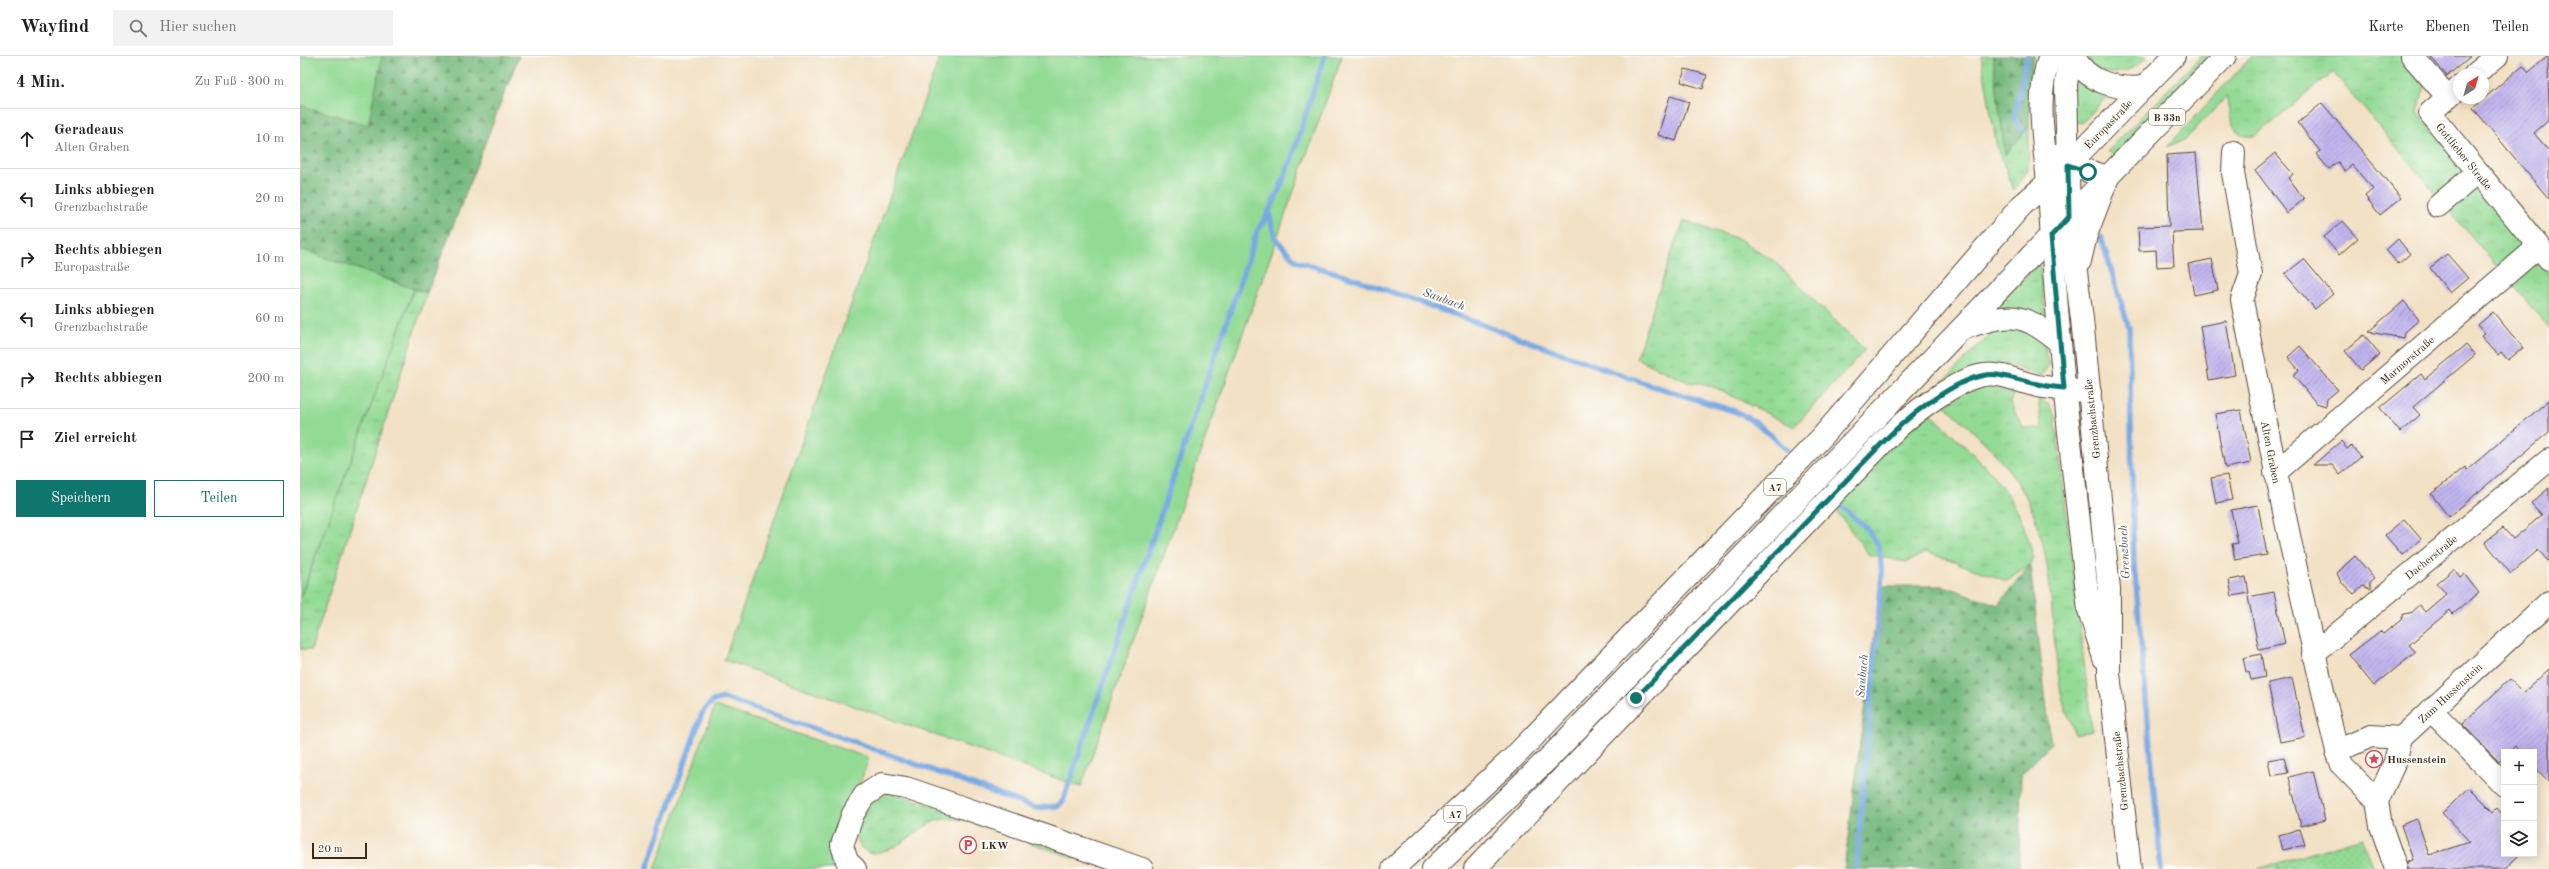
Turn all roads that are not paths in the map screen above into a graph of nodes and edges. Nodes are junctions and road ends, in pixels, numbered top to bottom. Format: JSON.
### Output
{"nodes":[{"id":1,"x":2050,"y":56,"type":"edge"},
{"id":2,"x":2070,"y":56,"type":"edge"},
{"id":3,"x":2074,"y":56,"type":"edge"},
{"id":4,"x":2174,"y":56,"type":"edge"},
{"id":5,"x":2225,"y":56,"type":"edge"},
{"id":6,"x":2412,"y":56,"type":"edge"},
{"id":7,"x":2497,"y":56,"type":"edge"},
{"id":8,"x":2482,"y":68,"type":"edge"},
{"id":9,"x":2144,"y":87,"type":"junction"},
{"id":10,"x":2453,"y":92,"type":"edge"},
{"id":11,"x":2044,"y":136,"type":"junction"},
{"id":12,"x":2234,"y":152,"type":"dead end"},
{"id":13,"x":2068,"y":165,"type":"junction"},
{"id":14,"x":2478,"y":172,"type":"junction"},
{"id":15,"x":2108,"y":177,"type":"junction"},
{"id":16,"x":2048,"y":182,"type":"junction"},
{"id":17,"x":2022,"y":205,"type":"junction"},
{"id":18,"x":2050,"y":206,"type":"junction"},
{"id":19,"x":2438,"y":206,"type":"dead end"},
{"id":20,"x":2069,"y":217,"type":"junction"},
{"id":21,"x":2051,"y":236,"type":"junction"},
{"id":22,"x":2546,"y":254,"type":"edge"},
{"id":23,"x":2031,"y":256,"type":"joint"},
{"id":24,"x":2078,"y":282,"type":"junction"},
{"id":25,"x":1961,"y":330,"type":"junction"},
{"id":26,"x":2058,"y":341,"type":"junction"},
{"id":27,"x":2064,"y":388,"type":"junction"},
{"id":28,"x":2090,"y":392,"type":"junction"},
{"id":29,"x":2549,"y":460,"type":"edge"},
{"id":30,"x":2275,"y":473,"type":"junction"},
{"id":31,"x":2549,"y":602,"type":"edge"},
{"id":32,"x":2313,"y":654,"type":"junction"},
{"id":33,"x":2109,"y":673,"type":"junction"},
{"id":34,"x":2431,"y":710,"type":"junction"},
{"id":35,"x":2401,"y":738,"type":"junction"},
{"id":36,"x":2337,"y":751,"type":"junction"},
{"id":37,"x":2501,"y":782,"type":"edge"},
{"id":38,"x":2377,"y":801,"type":"junction"},
{"id":39,"x":855,"y":869,"type":"edge"},
{"id":40,"x":1142,"y":869,"type":"edge"},
{"id":41,"x":1393,"y":869,"type":"edge"},
{"id":42,"x":1433,"y":869,"type":"edge"},
{"id":43,"x":1475,"y":869,"type":"edge"},
{"id":44,"x":2130,"y":869,"type":"edge"},
{"id":45,"x":2396,"y":869,"type":"edge"}],
"edges":[{"from":1,"to":11,"type":"main road"},
{"from":2,"to":13,"type":"main road"},
{"from":3,"to":9,"type":"main road"},
{"from":4,"to":9,"type":"main road","name":"Europastraße"},
{"from":5,"to":15,"type":"main road","number":"B 33n"},
{"from":6,"to":10,"type":"main road","name":"Gottlieber Straße"},
{"from":7,"to":8,"type":"main road"},
{"from":9,"to":13,"type":"main road","name":"Europastraße"},
{"from":10,"to":14,"type":"main road","name":"Gottlieber Straße"},
{"from":11,"to":13,"type":"main road"},
{"from":11,"to":16,"type":"main road"},
{"from":12,"to":30,"type":"main road","name":"Alten Graben"},
{"from":13,"to":15,"type":"main road"},
{"from":13,"to":16,"type":"main road","name":"Europastraße"},
{"from":13,"to":20,"type":"main road","name":"Grenzbachstraße"},
{"from":14,"to":19,"type":"main road"},
{"from":14,"to":22,"type":"main road","name":"Gottlieber Straße"},
{"from":15,"to":20,"type":"main road","number":"B 33n"},
{"from":15,"to":24,"type":"main road"},
{"from":16,"to":17,"type":"main road","name":"Europastraße"},
{"from":16,"to":18,"type":"main road","name":"Grenzbachstraße"},
{"from":17,"to":18,"type":"main road"},
{"from":17,"to":41,"type":"main road","number":"A7"},
{"from":18,"to":20,"type":"main road"},
{"from":18,"to":21,"type":"main road","name":"Grenzbachstraße"},
{"from":20,"to":21,"type":"main road","number":"B 33n"},
{"from":20,"to":24,"type":"main road","name":"Grenzbachstraße"},
{"from":21,"to":23,"type":"main road","number":"B 33n"},
{"from":21,"to":26,"type":"main road","name":"Grenzbachstraße"},
{"from":22,"to":30,"type":"main road","name":"Marmorstraße"},
{"from":23,"to":25,"type":"main road","number":"A7"},
{"from":24,"to":28,"type":"main road","name":"Grenzbachstraße"},
{"from":25,"to":26,"type":"main road"},
{"from":25,"to":42,"type":"main road","number":"A7"},
{"from":26,"to":27,"type":"main road","name":"Grenzbachstraße"},
{"from":27,"to":28,"type":"main road"},
{"from":27,"to":33,"type":"main road","name":"Grenzbachstraße"},
{"from":27,"to":43,"type":"main road"},
{"from":28,"to":33,"type":"main road","name":"Grenzbachstraße"},
{"from":29,"to":32,"type":"main road","name":"Dacherstraße"},
{"from":30,"to":32,"type":"main road","name":"Alten Graben"},
{"from":31,"to":34,"type":"main road","name":"Zum Hussenstein"},
{"from":32,"to":36,"type":"main road","name":"Alten Graben"},
{"from":33,"to":44,"type":"main road","name":"Grenzbachstraße"},
{"from":34,"to":35,"type":"main road","name":"Zum Hussenstein"},
{"from":34,"to":37,"type":"main road"},
{"from":35,"to":36,"type":"main road"},
{"from":35,"to":38,"type":"main road"},
{"from":36,"to":38,"type":"main road","name":"Alten Graben"},
{"from":38,"to":45,"type":"main road"},
{"from":39,"to":40,"type":"main road"}]}
